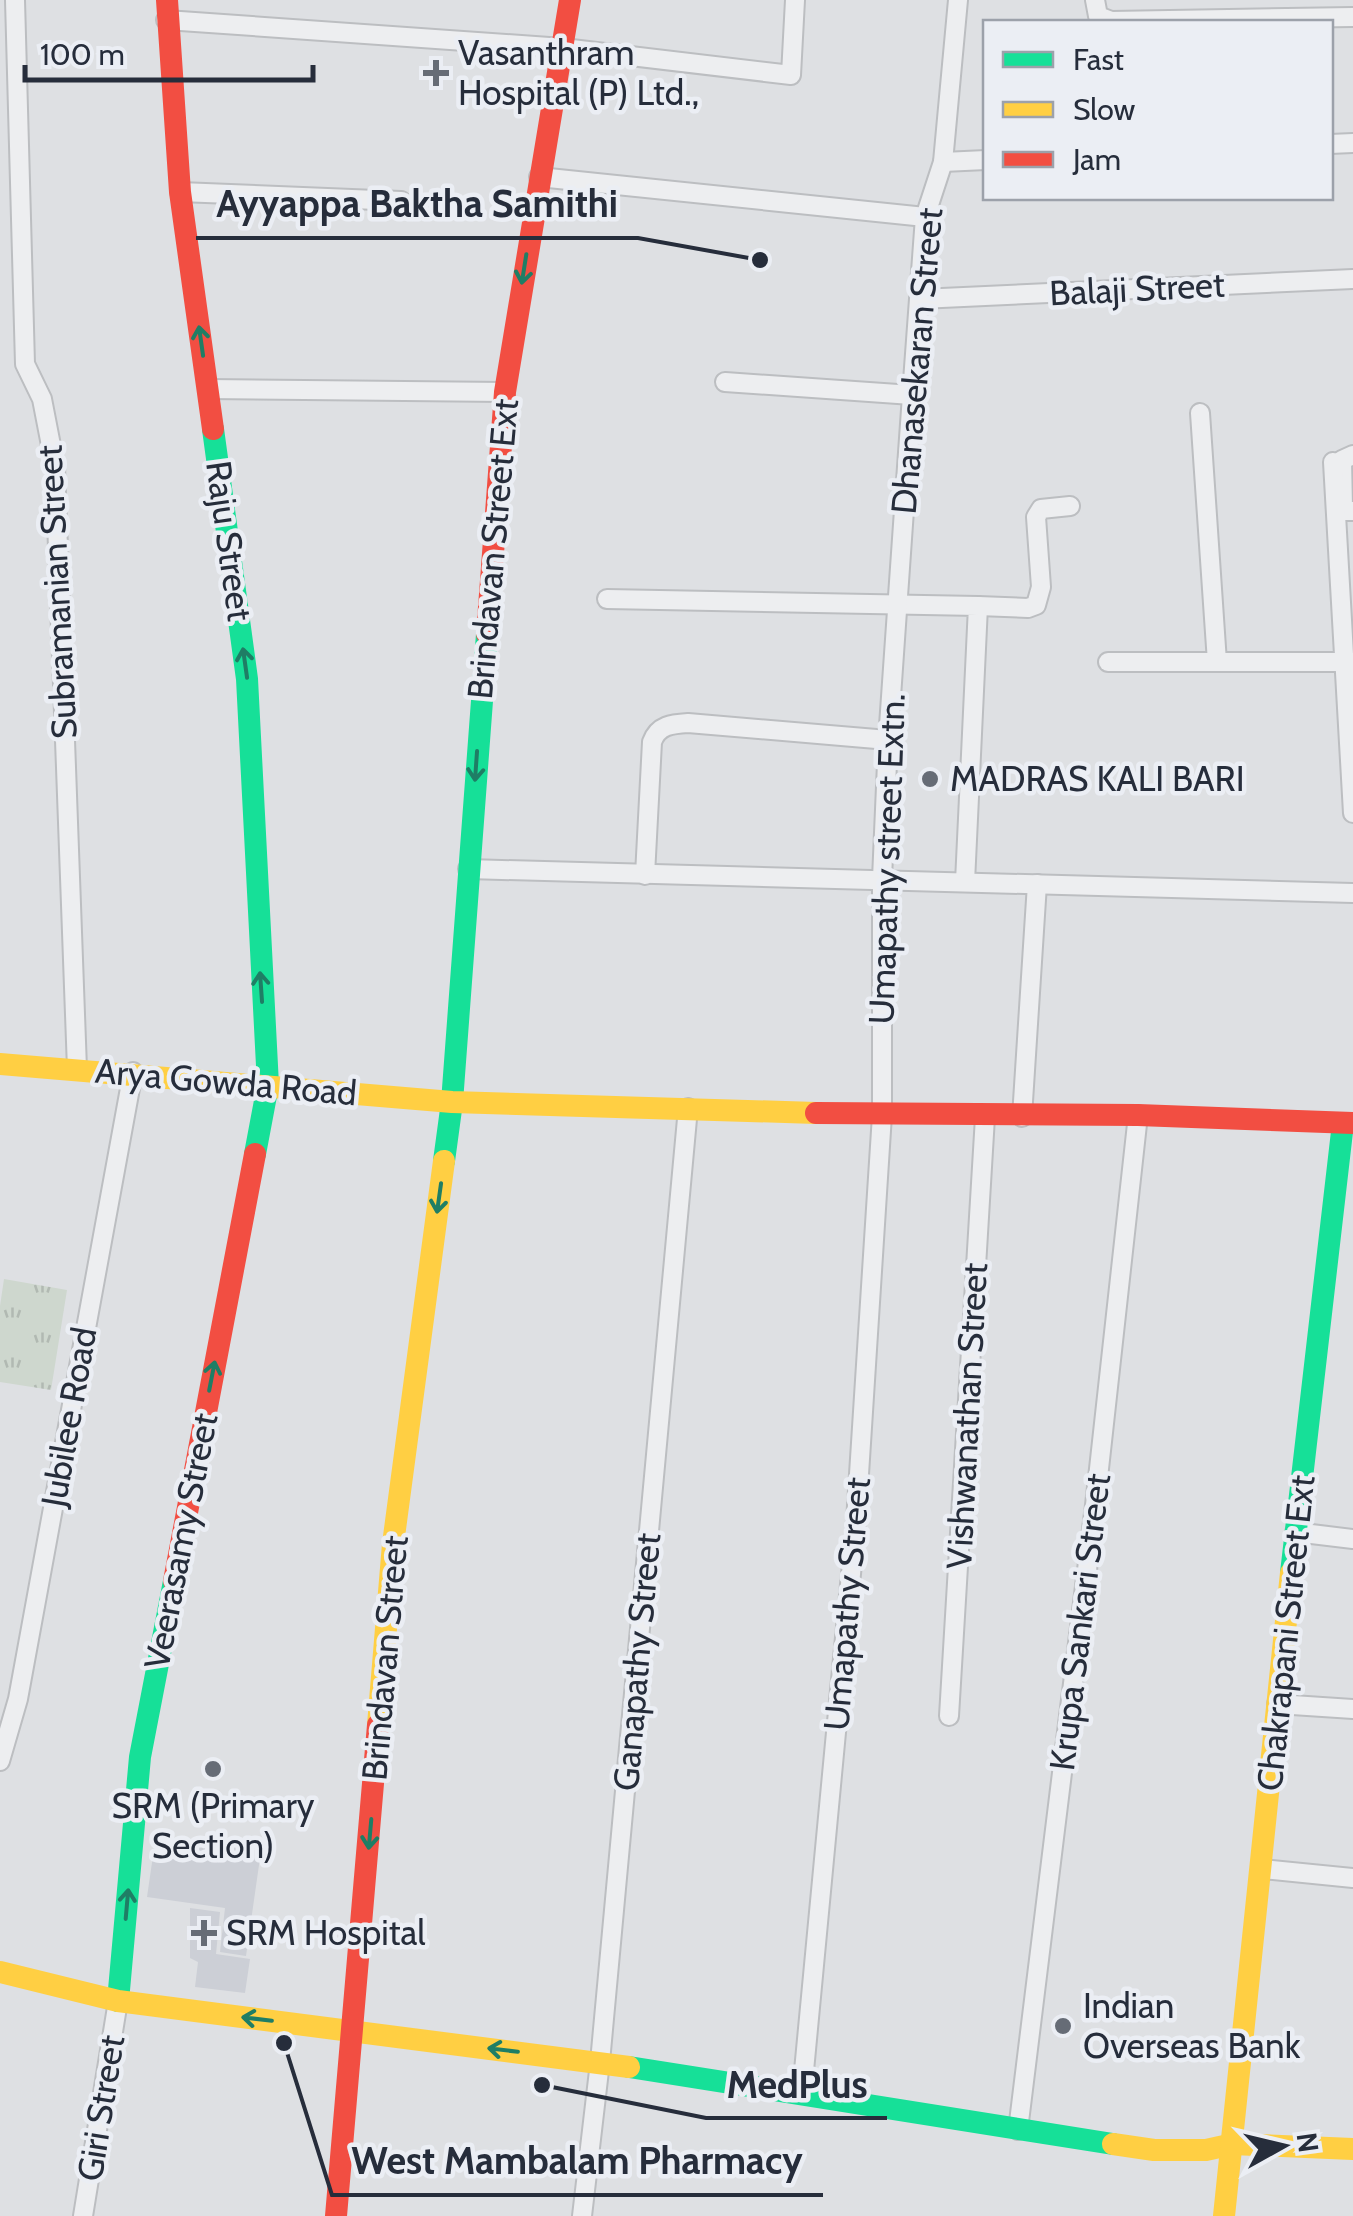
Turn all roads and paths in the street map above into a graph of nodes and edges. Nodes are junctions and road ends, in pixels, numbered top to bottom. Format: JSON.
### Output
{"nodes":[{"id":1,"x":15,"y":0,"type":"edge"},
{"id":2,"x":570,"y":0,"type":"edge"},
{"id":3,"x":795,"y":0,"type":"edge"},
{"id":4,"x":958,"y":0,"type":"edge"},
{"id":5,"x":1095,"y":0,"type":"edge"},
{"id":6,"x":166,"y":10,"type":"edge"},
{"id":7,"x":1353,"y":17,"type":"edge"},
{"id":8,"x":1107,"y":20,"type":"edge"},
{"id":9,"x":1208,"y":20,"type":"edge"},
{"id":10,"x":563,"y":48,"type":"junction"},
{"id":11,"x":791,"y":74,"type":"junction"},
{"id":12,"x":811,"y":76,"type":"dead end"},
{"id":13,"x":983,"y":160,"type":"edge"},
{"id":14,"x":943,"y":162,"type":"junction"},
{"id":15,"x":539,"y":176,"type":"junction"},
{"id":16,"x":180,"y":192,"type":"junction"},
{"id":17,"x":401,"y":201,"type":"dead end"},
{"id":18,"x":925,"y":217,"type":"junction"},
{"id":19,"x":1353,"y":279,"type":"edge"},
{"id":20,"x":920,"y":299,"type":"junction"},
{"id":21,"x":725,"y":382,"type":"dead end"},
{"id":22,"x":208,"y":389,"type":"junction"},
{"id":23,"x":505,"y":392,"type":"junction"},
{"id":24,"x":912,"y":396,"type":"junction"},
{"id":25,"x":1200,"y":413,"type":"dead end"},
{"id":26,"x":1353,"y":455,"type":"edge"},
{"id":27,"x":1333,"y":462,"type":"dead end"},
{"id":28,"x":1070,"y":506,"type":"dead end"},
{"id":29,"x":1353,"y":512,"type":"edge"},
{"id":30,"x":607,"y":599,"type":"dead end"},
{"id":31,"x":898,"y":604,"type":"junction"},
{"id":32,"x":978,"y":606,"type":"junction"},
{"id":33,"x":1349,"y":661,"type":"edge"},
{"id":34,"x":1108,"y":662,"type":"dead end"},
{"id":35,"x":1218,"y":662,"type":"junction"},
{"id":36,"x":888,"y":740,"type":"junction"},
{"id":37,"x":1353,"y":813,"type":"edge"},
{"id":38,"x":468,"y":869,"type":"junction"},
{"id":39,"x":645,"y":875,"type":"junction"},
{"id":40,"x":882,"y":880,"type":"junction"},
{"id":41,"x":965,"y":882,"type":"junction"},
{"id":42,"x":1037,"y":884,"type":"junction"},
{"id":43,"x":1353,"y":893,"type":"edge"},
{"id":44,"x":0,"y":1064,"type":"edge"},
{"id":45,"x":77,"y":1069,"type":"junction"},
{"id":46,"x":133,"y":1072,"type":"junction"},
{"id":47,"x":268,"y":1084,"type":"junction"},
{"id":48,"x":452,"y":1102,"type":"junction"},
{"id":49,"x":688,"y":1108,"type":"junction"},
{"id":50,"x":882,"y":1115,"type":"junction"},
{"id":51,"x":1138,"y":1115,"type":"junction"},
{"id":52,"x":985,"y":1117,"type":"junction"},
{"id":53,"x":1022,"y":1117,"type":"junction"},
{"id":54,"x":1348,"y":1123,"type":"edge"},
{"id":55,"x":1296,"y":1532,"type":"junction"},
{"id":56,"x":1353,"y":1539,"type":"edge"},
{"id":57,"x":9,"y":1698,"type":"edge"},
{"id":58,"x":1277,"y":1704,"type":"junction"},
{"id":59,"x":1353,"y":1709,"type":"edge"},
{"id":60,"x":950,"y":1716,"type":"dead end"},
{"id":61,"x":0,"y":1761,"type":"edge"},
{"id":62,"x":1262,"y":1869,"type":"junction"},
{"id":63,"x":1353,"y":1878,"type":"edge"},
{"id":64,"x":0,"y":1972,"type":"edge"},
{"id":65,"x":118,"y":2001,"type":"junction"},
{"id":66,"x":354,"y":2031,"type":"junction"},
{"id":67,"x":600,"y":2062,"type":"junction"},
{"id":68,"x":802,"y":2092,"type":"junction"},
{"id":69,"x":1018,"y":2130,"type":"junction"},
{"id":70,"x":1233,"y":2144,"type":"junction"},
{"id":71,"x":1353,"y":2149,"type":"edge"},
{"id":72,"x":83,"y":2216,"type":"edge"},
{"id":73,"x":336,"y":2216,"type":"edge"},
{"id":74,"x":582,"y":2216,"type":"edge"},
{"id":75,"x":1224,"y":2216,"type":"edge"}],
"edges":[{"from":1,"to":45,"type":"street","name":"Subramanian Street"},
{"from":2,"to":10,"type":"street","name":"Brindavan Street Ext"},
{"from":3,"to":11,"type":"street"},
{"from":4,"to":14,"type":"street","name":"Dhanasekaran Street"},
{"from":5,"to":8,"type":"street"},
{"from":6,"to":10,"type":"street"},
{"from":6,"to":16,"type":"street","name":"Raju Street"},
{"from":7,"to":9,"type":"street"},
{"from":10,"to":11,"type":"street"},
{"from":10,"to":15,"type":"street","name":"Brindavan Street Ext"},
{"from":11,"to":12,"type":"street"},
{"from":13,"to":14,"type":"street"},
{"from":14,"to":18,"type":"street","name":"Dhanasekaran Street"},
{"from":15,"to":18,"type":"street"},
{"from":15,"to":23,"type":"street","name":"Brindavan Street Ext","one_way":true},
{"from":16,"to":17,"type":"street"},
{"from":22,"to":16,"type":"street","name":"Raju Street","one_way":true},
{"from":18,"to":20,"type":"street","name":"Dhanasekaran Street"},
{"from":19,"to":20,"type":"street","name":"Balaji Street"},
{"from":20,"to":24,"type":"street","name":"Dhanasekaran Street"},
{"from":21,"to":24,"type":"street"},
{"from":22,"to":23,"type":"street"},
{"from":47,"to":22,"type":"street","name":"Raju Street","one_way":true},
{"from":23,"to":38,"type":"street","name":"Brindavan Street Ext","one_way":true},
{"from":24,"to":31,"type":"street","name":"Dhanasekaran Street"},
{"from":25,"to":35,"type":"street"},
{"from":26,"to":29,"type":"street"},
{"from":27,"to":33,"type":"street"},
{"from":28,"to":32,"type":"street"},
{"from":30,"to":31,"type":"street"},
{"from":31,"to":32,"type":"street"},
{"from":31,"to":36,"type":"street","name":"Umapathy street Extn."},
{"from":32,"to":41,"type":"street"},
{"from":33,"to":35,"type":"street"},
{"from":33,"to":37,"type":"street"},
{"from":34,"to":35,"type":"street"},
{"from":36,"to":39,"type":"street"},
{"from":36,"to":40,"type":"street","name":"Umapathy street Extn."},
{"from":38,"to":39,"type":"street"},
{"from":38,"to":48,"type":"street","name":"Brindavan Street Ext"},
{"from":39,"to":40,"type":"street"},
{"from":40,"to":41,"type":"street"},
{"from":40,"to":50,"type":"street","name":"Umapathy street Extn."},
{"from":41,"to":42,"type":"street"},
{"from":42,"to":43,"type":"street"},
{"from":42,"to":53,"type":"street"},
{"from":44,"to":45,"type":"street","name":"Arya Gowda Road"},
{"from":45,"to":46,"type":"street","name":"Arya Gowda Road"},
{"from":46,"to":47,"type":"street","name":"Arya Gowda Road"},
{"from":46,"to":57,"type":"street","name":"Jubilee Road"},
{"from":47,"to":48,"type":"street","name":"Arya Gowda Road"},
{"from":65,"to":47,"type":"street","name":"Veerasamy Street","one_way":true},
{"from":48,"to":49,"type":"street","name":"Arya Gowda Road"},
{"from":48,"to":66,"type":"street","name":"Brindavan Street","one_way":true},
{"from":49,"to":50,"type":"street","name":"Arya Gowda Road"},
{"from":49,"to":67,"type":"street","name":"Ganapathy Street"},
{"from":50,"to":52,"type":"street","name":"Arya Gowda Road"},
{"from":50,"to":68,"type":"street","name":"Umapathy Street"},
{"from":51,"to":53,"type":"street","name":"Arya Gowda Road"},
{"from":51,"to":54,"type":"street","name":"Arya Gowda Road"},
{"from":51,"to":69,"type":"street","name":"Krupa Sankari Street"},
{"from":52,"to":53,"type":"street","name":"Arya Gowda Road"},
{"from":52,"to":60,"type":"street","name":"Vishwanathan Street"},
{"from":54,"to":55,"type":"street","name":"Chakrapani Street Ext"},
{"from":55,"to":56,"type":"street"},
{"from":55,"to":58,"type":"street","name":"Chakrapani Street Ext"},
{"from":57,"to":61,"type":"street","name":"Jubilee Road"},
{"from":58,"to":59,"type":"street"},
{"from":58,"to":62,"type":"street","name":"Chakrapani Street Ext"},
{"from":62,"to":63,"type":"street"},
{"from":62,"to":70,"type":"street","name":"Chakrapani Street Ext"},
{"from":64,"to":65,"type":"street"},
{"from":66,"to":65,"type":"street","one_way":true},
{"from":65,"to":72,"type":"street","name":"Giri Street"},
{"from":67,"to":66,"type":"street","one_way":true},
{"from":66,"to":73,"type":"street","name":"Brindavan Street"},
{"from":67,"to":68,"type":"street"},
{"from":67,"to":74,"type":"street","name":"Ganapathy Street"},
{"from":68,"to":69,"type":"street"},
{"from":69,"to":70,"type":"street"},
{"from":70,"to":71,"type":"street"},
{"from":70,"to":75,"type":"street","name":"Chakrapani Street Ext"}]}
